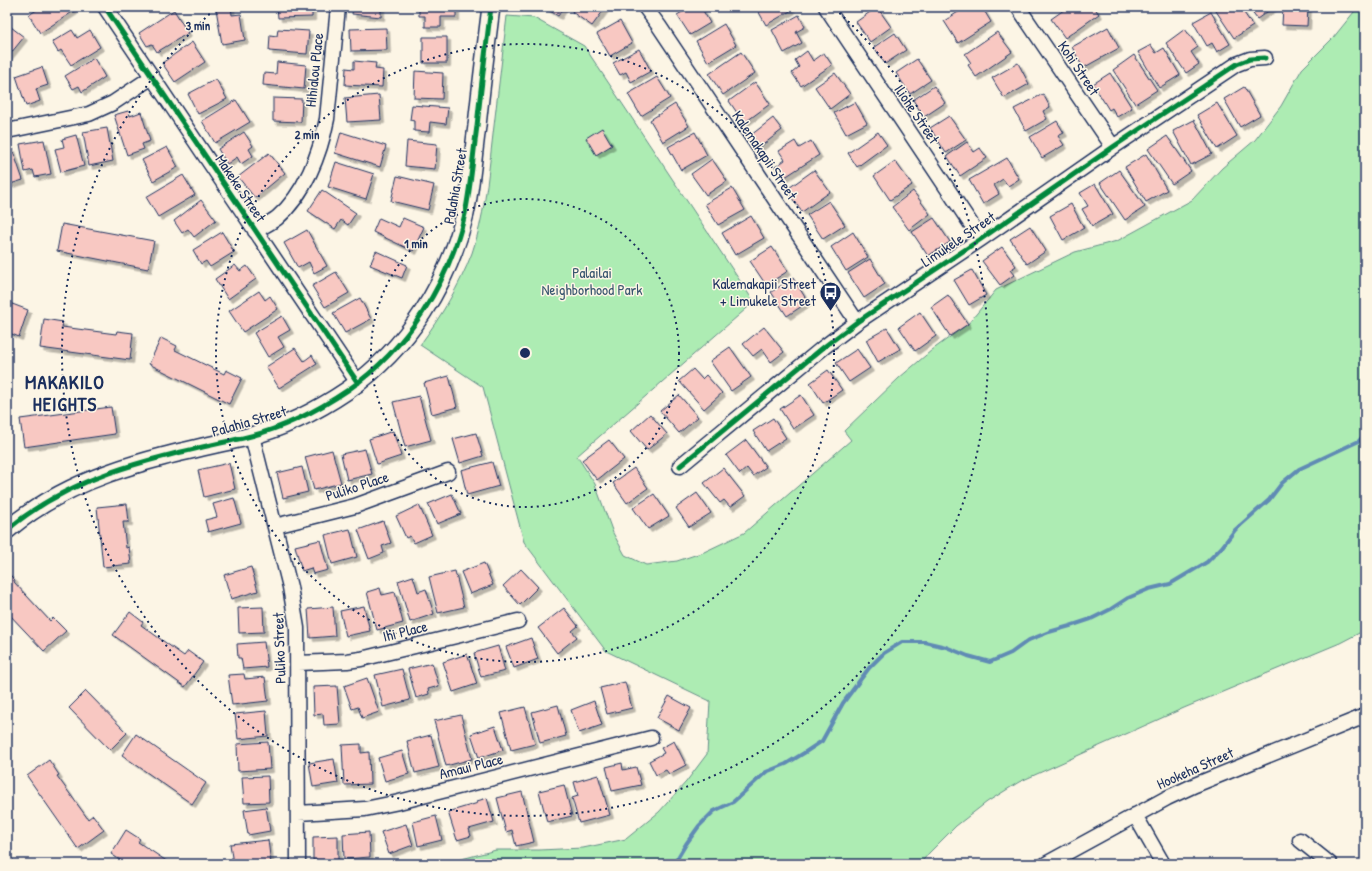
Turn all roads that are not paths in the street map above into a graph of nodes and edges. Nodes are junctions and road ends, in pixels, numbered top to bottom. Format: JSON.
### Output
{"nodes":[{"id":1,"x":105,"y":7,"type":"edge"},
{"id":2,"x":338,"y":7,"type":"edge"},
{"id":3,"x":491,"y":7,"type":"edge"},
{"id":4,"x":645,"y":7,"type":"edge"},
{"id":5,"x":826,"y":7,"type":"edge"},
{"id":6,"x":1018,"y":7,"type":"edge"},
{"id":7,"x":1265,"y":58,"type":"dead end"},
{"id":8,"x":152,"y":77,"type":"junction"},
{"id":9,"x":7,"y":131,"type":"edge"},
{"id":10,"x":1112,"y":147,"type":"junction"},
{"id":11,"x":256,"y":231,"type":"junction"},
{"id":12,"x":981,"y":239,"type":"junction"},
{"id":13,"x":857,"y":322,"type":"junction"},
{"id":14,"x":358,"y":383,"type":"junction"},
{"id":15,"x":252,"y":436,"type":"junction"},
{"id":16,"x":680,"y":466,"type":"dead end"},
{"id":17,"x":448,"y":472,"type":"dead end"},
{"id":18,"x":275,"y":526,"type":"junction"},
{"id":19,"x":7,"y":530,"type":"edge"},
{"id":20,"x":518,"y":621,"type":"dead end"},
{"id":21,"x":298,"y":662,"type":"junction"},
{"id":22,"x":1365,"y":716,"type":"edge"},
{"id":23,"x":651,"y":738,"type":"dead end"},
{"id":24,"x":298,"y":813,"type":"junction"},
{"id":25,"x":1136,"y":816,"type":"junction"},
{"id":26,"x":1300,"y":840,"type":"dead end"},
{"id":27,"x":298,"y":864,"type":"edge"},
{"id":28,"x":1046,"y":864,"type":"edge"},
{"id":29,"x":1163,"y":864,"type":"edge"},
{"id":30,"x":1330,"y":864,"type":"edge"}],
"edges":[{"from":1,"to":8,"type":"street","name":"Makeke Street"},
{"from":2,"to":11,"type":"street","name":"Hihialou Place"},
{"from":3,"to":14,"type":"street","name":"Palahia Street"},
{"from":4,"to":13,"type":"street","name":"Kalemakapii Street"},
{"from":5,"to":12,"type":"street","name":"Iliohe Street"},
{"from":6,"to":10,"type":"street","name":"Kohi Street"},
{"from":7,"to":10,"type":"street","name":"Limukele Street"},
{"from":8,"to":9,"type":"street"},
{"from":8,"to":11,"type":"street","name":"Makeke Street"},
{"from":10,"to":12,"type":"street","name":"Limukele Street"},
{"from":11,"to":14,"type":"street","name":"Makeke Street"},
{"from":12,"to":13,"type":"street","name":"Limukele Street"},
{"from":13,"to":16,"type":"street","name":"Limukele Street"},
{"from":14,"to":15,"type":"street","name":"Palahia Street"},
{"from":15,"to":18,"type":"street","name":"Puliko Street"},
{"from":15,"to":19,"type":"street","name":"Palahia Street"},
{"from":17,"to":18,"type":"street","name":"Puliko Place"},
{"from":18,"to":21,"type":"street","name":"Puliko Street"},
{"from":20,"to":21,"type":"street","name":"Ihi Place"},
{"from":21,"to":24,"type":"street","name":"Puliko Street"},
{"from":22,"to":25,"type":"street","name":"Hookeha Street"},
{"from":23,"to":24,"type":"street","name":"Amaui Place"},
{"from":24,"to":27,"type":"street","name":"Puliko Street"},
{"from":25,"to":28,"type":"street","name":"Hookeha Street"},
{"from":25,"to":29,"type":"street"},
{"from":26,"to":30,"type":"street"}]}
